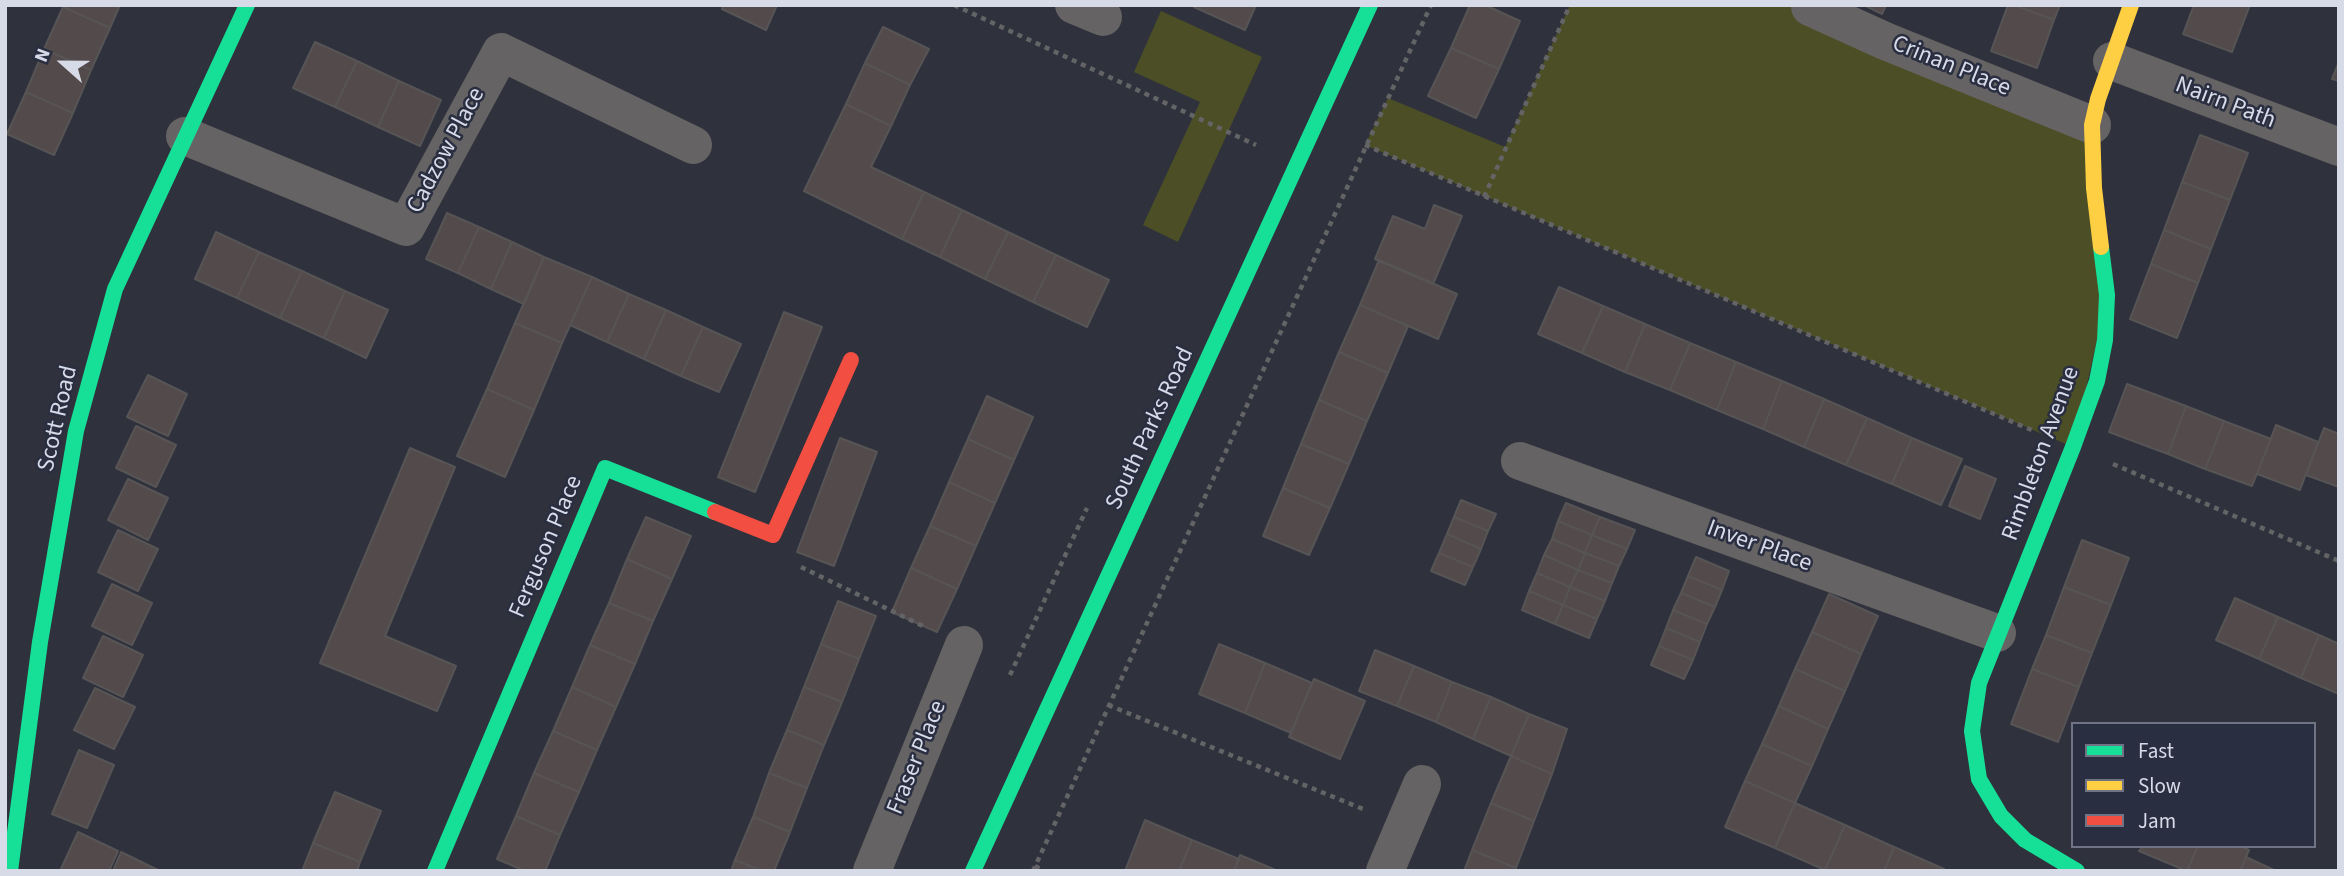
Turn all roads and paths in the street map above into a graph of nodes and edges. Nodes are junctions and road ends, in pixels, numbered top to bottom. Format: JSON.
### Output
{"nodes":[{"id":1,"x":247,"y":5,"type":"edge"},
{"id":2,"x":954,"y":5,"type":"edge"},
{"id":3,"x":1370,"y":5,"type":"edge"},
{"id":4,"x":1431,"y":5,"type":"edge"},
{"id":5,"x":1570,"y":5,"type":"edge"},
{"id":6,"x":2131,"y":5,"type":"edge"},
{"id":7,"x":1810,"y":7,"type":"edge"},
{"id":8,"x":2112,"y":61,"type":"junction"},
{"id":9,"x":2092,"y":125,"type":"junction"},
{"id":10,"x":185,"y":136,"type":"junction"},
{"id":11,"x":693,"y":145,"type":"dead end"},
{"id":12,"x":1256,"y":145,"type":"dead end"},
{"id":13,"x":1365,"y":145,"type":"junction"},
{"id":14,"x":2339,"y":148,"type":"edge"},
{"id":15,"x":1484,"y":197,"type":"junction"},
{"id":16,"x":851,"y":360,"type":"dead end"},
{"id":17,"x":2073,"y":447,"type":"junction"},
{"id":18,"x":1520,"y":461,"type":"dead end"},
{"id":19,"x":773,"y":535,"type":"junction"},
{"id":20,"x":2339,"y":561,"type":"edge"},
{"id":21,"x":1997,"y":633,"type":"junction"},
{"id":22,"x":964,"y":645,"type":"joint"},
{"id":23,"x":1108,"y":705,"type":"junction"},
{"id":24,"x":1422,"y":784,"type":"dead end"},
{"id":25,"x":13,"y":795,"type":"edge"},
{"id":26,"x":1404,"y":825,"type":"junction"},
{"id":27,"x":1034,"y":869,"type":"edge"},
{"id":28,"x":10,"y":871,"type":"edge"},
{"id":29,"x":435,"y":871,"type":"edge"},
{"id":30,"x":872,"y":871,"type":"edge"},
{"id":31,"x":973,"y":871,"type":"edge"},
{"id":32,"x":1044,"y":871,"type":"edge"},
{"id":33,"x":1385,"y":871,"type":"edge"},
{"id":34,"x":2077,"y":871,"type":"edge"}],
"edges":[{"from":1,"to":10,"type":"street","name":"Scott Road"},
{"from":2,"to":12,"type":"path"},
{"from":3,"to":31,"type":"street","name":"South Parks Road"},
{"from":4,"to":13,"type":"path"},
{"from":5,"to":15,"type":"path"},
{"from":6,"to":8,"type":"street","name":"Rimbleton Avenue"},
{"from":7,"to":9,"type":"street","name":"Crinan Place"},
{"from":8,"to":9,"type":"street","name":"Rimbleton Avenue"},
{"from":8,"to":14,"type":"street","name":"Nairn Path"},
{"from":9,"to":17,"type":"street","name":"Rimbleton Avenue"},
{"from":10,"to":11,"type":"street","name":"Cadzow Place"},
{"from":10,"to":25,"type":"street","name":"Scott Road"},
{"from":13,"to":15,"type":"path"},
{"from":13,"to":23,"type":"path"},
{"from":15,"to":17,"type":"path"},
{"from":16,"to":19,"type":"street"},
{"from":17,"to":20,"type":"path"},
{"from":17,"to":21,"type":"street","name":"Rimbleton Avenue"},
{"from":18,"to":21,"type":"street","name":"Inver Place"},
{"from":19,"to":22,"type":"path"},
{"from":19,"to":29,"type":"street","name":"Ferguson Place"},
{"from":21,"to":34,"type":"street","name":"Rimbleton Avenue"},
{"from":22,"to":30,"type":"street","name":"Fraser Place"},
{"from":23,"to":26,"type":"path"},
{"from":23,"to":27,"type":"path"},
{"from":24,"to":26,"type":"street"},
{"from":25,"to":28,"type":"street","name":"Scott Road"},
{"from":26,"to":33,"type":"street"},
{"from":27,"to":32,"type":"path"}]}
